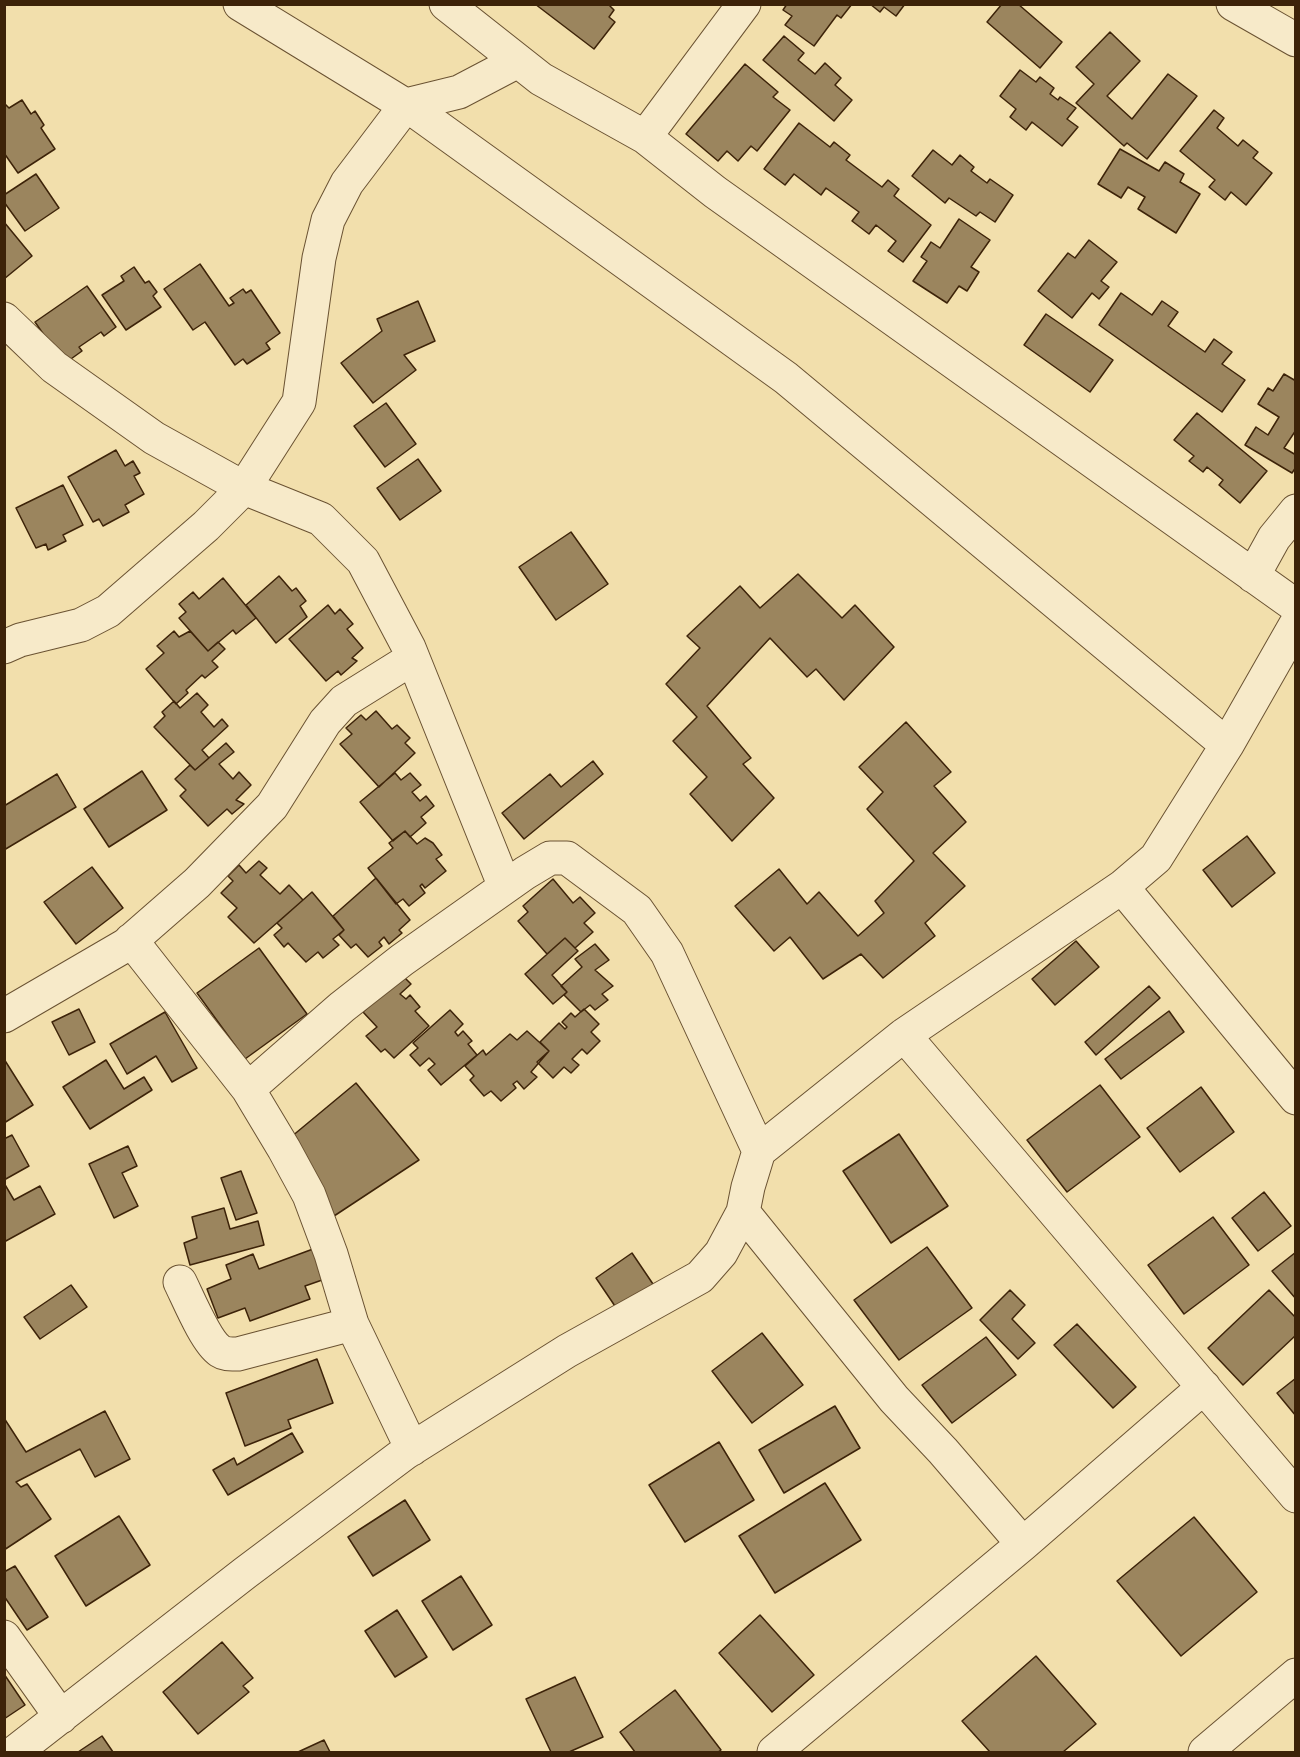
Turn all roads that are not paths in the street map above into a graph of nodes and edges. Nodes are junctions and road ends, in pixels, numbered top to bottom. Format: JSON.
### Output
{"nodes":[{"id":1,"x":240,"y":4,"type":"edge"},
{"id":2,"x":446,"y":4,"type":"edge"},
{"id":3,"x":744,"y":4,"type":"edge"},
{"id":4,"x":1233,"y":4,"type":"edge"},
{"id":5,"x":1296,"y":40,"type":"edge"},
{"id":6,"x":518,"y":61,"type":"junction"},
{"id":7,"x":406,"y":105,"type":"junction"},
{"id":8,"x":645,"y":137,"type":"junction"},
{"id":9,"x":4,"y":319,"type":"edge"},
{"id":10,"x":244,"y":488,"type":"junction"},
{"id":11,"x":1296,"y":511,"type":"edge"},
{"id":12,"x":1254,"y":576,"type":"junction"},
{"id":13,"x":1296,"y":606,"type":"edge"},
{"id":14,"x":1296,"y":624,"type":"edge"},
{"id":15,"x":10,"y":636,"type":"edge"},
{"id":16,"x":413,"y":658,"type":"junction"},
{"id":17,"x":1227,"y":745,"type":"junction"},
{"id":18,"x":505,"y":887,"type":"junction"},
{"id":19,"x":1122,"y":887,"type":"junction"},
{"id":20,"x":131,"y":940,"type":"junction"},
{"id":21,"x":4,"y":1016,"type":"edge"},
{"id":22,"x":904,"y":1035,"type":"junction"},
{"id":23,"x":248,"y":1089,"type":"junction"},
{"id":24,"x":1296,"y":1098,"type":"edge"},
{"id":25,"x":759,"y":1151,"type":"junction"},
{"id":26,"x":743,"y":1212,"type":"junction"},
{"id":27,"x":180,"y":1282,"type":"dead end"},
{"id":28,"x":352,"y":1324,"type":"junction"},
{"id":29,"x":1204,"y":1387,"type":"junction"},
{"id":30,"x":412,"y":1449,"type":"junction"},
{"id":31,"x":1296,"y":1496,"type":"edge"},
{"id":32,"x":1023,"y":1544,"type":"junction"},
{"id":33,"x":4,"y":1637,"type":"edge"},
{"id":34,"x":1296,"y":1675,"type":"edge"},
{"id":35,"x":61,"y":1717,"type":"junction"},
{"id":36,"x":16,"y":1752,"type":"edge"},
{"id":37,"x":774,"y":1752,"type":"edge"},
{"id":38,"x":1205,"y":1752,"type":"edge"}],
"edges":[{"from":1,"to":7,"type":"street"},
{"from":2,"to":6,"type":"street"},
{"from":3,"to":8,"type":"street"},
{"from":4,"to":5,"type":"street"},
{"from":6,"to":7,"type":"street"},
{"from":6,"to":8,"type":"street"},
{"from":7,"to":10,"type":"street"},
{"from":7,"to":17,"type":"street"},
{"from":8,"to":12,"type":"street"},
{"from":9,"to":10,"type":"street"},
{"from":10,"to":15,"type":"street"},
{"from":10,"to":16,"type":"street"},
{"from":11,"to":12,"type":"street"},
{"from":12,"to":13,"type":"street"},
{"from":14,"to":17,"type":"street"},
{"from":16,"to":18,"type":"street"},
{"from":16,"to":20,"type":"street"},
{"from":17,"to":19,"type":"street"},
{"from":18,"to":23,"type":"street"},
{"from":18,"to":25,"type":"street"},
{"from":19,"to":22,"type":"street"},
{"from":19,"to":24,"type":"street"},
{"from":20,"to":21,"type":"street"},
{"from":20,"to":23,"type":"street"},
{"from":22,"to":25,"type":"street"},
{"from":22,"to":29,"type":"street"},
{"from":23,"to":28,"type":"street"},
{"from":25,"to":26,"type":"street"},
{"from":26,"to":30,"type":"street"},
{"from":26,"to":32,"type":"street"},
{"from":27,"to":28,"type":"street"},
{"from":28,"to":30,"type":"street"},
{"from":29,"to":31,"type":"street"},
{"from":29,"to":32,"type":"street"},
{"from":30,"to":35,"type":"street"},
{"from":32,"to":37,"type":"street"},
{"from":33,"to":35,"type":"street"},
{"from":34,"to":38,"type":"street"},
{"from":35,"to":36,"type":"street"}]}
